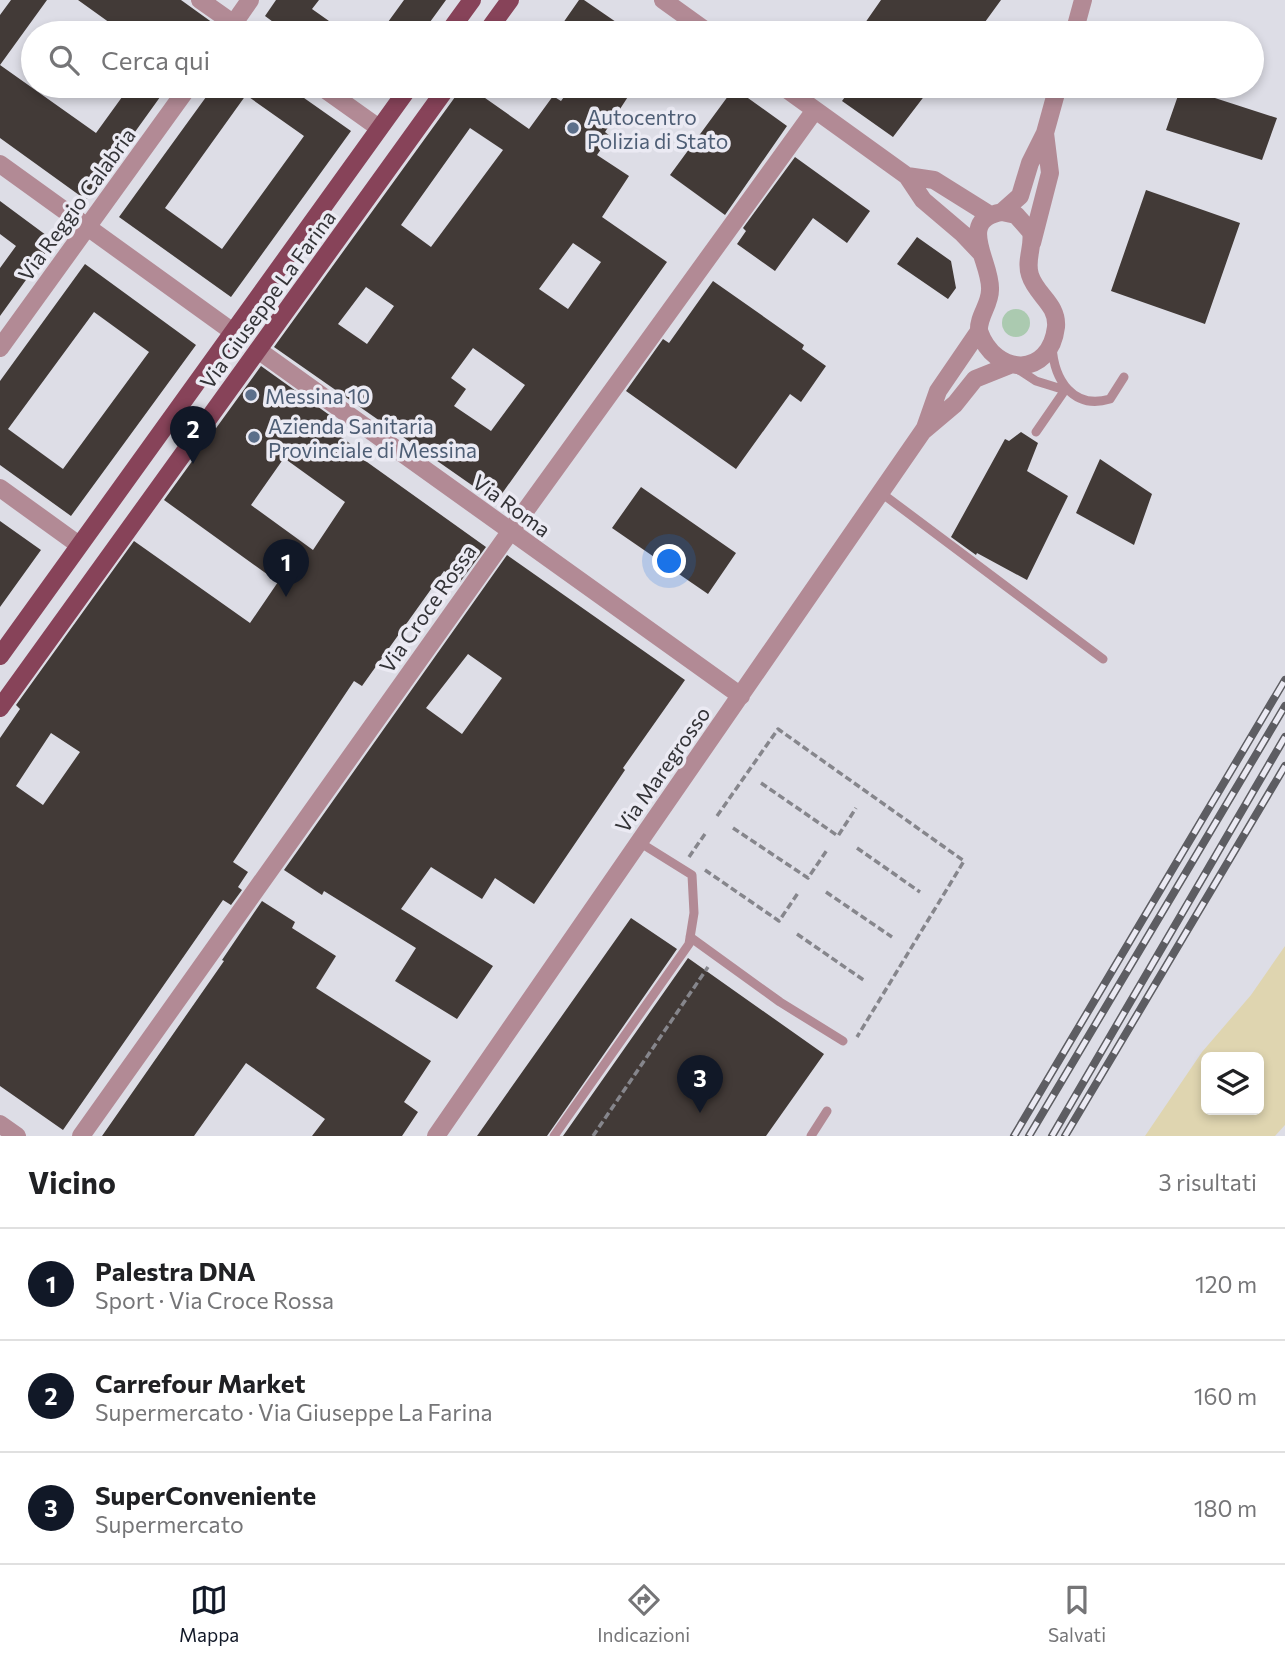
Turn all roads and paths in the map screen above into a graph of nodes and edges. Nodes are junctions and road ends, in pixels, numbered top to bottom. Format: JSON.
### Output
{"nodes":[{"id":1,"x":200,"y":0,"type":"edge"},
{"id":2,"x":250,"y":0,"type":"edge"},
{"id":3,"x":471,"y":0,"type":"edge"},
{"id":4,"x":510,"y":0,"type":"edge"},
{"id":5,"x":663,"y":0,"type":"edge"},
{"id":6,"x":1083,"y":0,"type":"edge"},
{"id":7,"x":224,"y":21,"type":"edge"},
{"id":8,"x":240,"y":21,"type":"edge"},
{"id":9,"x":456,"y":21,"type":"edge"},
{"id":10,"x":495,"y":21,"type":"edge"},
{"id":11,"x":692,"y":21,"type":"edge"},
{"id":12,"x":1077,"y":21,"type":"edge"},
{"id":13,"x":180,"y":98,"type":"edge"},
{"id":14,"x":337,"y":98,"type":"edge"},
{"id":15,"x":401,"y":98,"type":"edge"},
{"id":16,"x":439,"y":98,"type":"edge"},
{"id":17,"x":799,"y":98,"type":"edge"},
{"id":18,"x":1055,"y":98,"type":"edge"},
{"id":19,"x":816,"y":110,"type":"junction"},
{"id":20,"x":379,"y":128,"type":"junction"},
{"id":21,"x":1045,"y":133,"type":"junction"},
{"id":22,"x":0,"y":164,"type":"edge"},
{"id":23,"x":907,"y":176,"type":"junction"},
{"id":24,"x":996,"y":214,"type":"junction"},
{"id":25,"x":87,"y":227,"type":"junction"},
{"id":26,"x":1031,"y":246,"type":"junction"},
{"id":27,"x":981,"y":253,"type":"junction"},
{"id":28,"x":979,"y":331,"type":"junction"},
{"id":29,"x":233,"y":332,"type":"junction"},
{"id":30,"x":1052,"y":341,"type":"junction"},
{"id":31,"x":0,"y":348,"type":"edge"},
{"id":32,"x":258,"y":350,"type":"junction"},
{"id":33,"x":1012,"y":366,"type":"junction"},
{"id":34,"x":1124,"y":377,"type":"dead end"},
{"id":35,"x":1069,"y":392,"type":"junction"},
{"id":36,"x":925,"y":428,"type":"junction"},
{"id":37,"x":1036,"y":432,"type":"dead end"},
{"id":38,"x":0,"y":488,"type":"edge"},
{"id":39,"x":880,"y":492,"type":"junction"},
{"id":40,"x":510,"y":532,"type":"junction"},
{"id":41,"x":79,"y":545,"type":"junction"},
{"id":42,"x":0,"y":656,"type":"edge"},
{"id":43,"x":1103,"y":659,"type":"dead end"},
{"id":44,"x":741,"y":696,"type":"junction"},
{"id":45,"x":0,"y":708,"type":"edge"},
{"id":46,"x":761,"y":783,"type":"dead end"},
{"id":47,"x":856,"y":808,"type":"dead end"},
{"id":48,"x":717,"y":816,"type":"dead end"},
{"id":49,"x":733,"y":828,"type":"dead end"},
{"id":50,"x":707,"y":831,"type":"dead end"},
{"id":51,"x":639,"y":842,"type":"junction"},
{"id":52,"x":857,"y":848,"type":"dead end"},
{"id":53,"x":827,"y":850,"type":"dead end"},
{"id":54,"x":687,"y":859,"type":"dead end"},
{"id":55,"x":704,"y":869,"type":"dead end"},
{"id":56,"x":826,"y":892,"type":"dead end"},
{"id":57,"x":920,"y":892,"type":"dead end"},
{"id":58,"x":798,"y":893,"type":"dead end"},
{"id":59,"x":797,"y":934,"type":"dead end"},
{"id":60,"x":690,"y":937,"type":"junction"},
{"id":61,"x":892,"y":937,"type":"dead end"},
{"id":62,"x":712,"y":960,"type":"dead end"},
{"id":63,"x":865,"y":981,"type":"dead end"},
{"id":64,"x":843,"y":1041,"type":"dead end"},
{"id":65,"x":855,"y":1041,"type":"dead end"},
{"id":66,"x":827,"y":1111,"type":"dead end"},
{"id":67,"x":0,"y":1124,"type":"edge"},
{"id":68,"x":17,"y":1136,"type":"edge"},
{"id":69,"x":81,"y":1136,"type":"edge"},
{"id":70,"x":436,"y":1136,"type":"edge"},
{"id":71,"x":554,"y":1136,"type":"edge"},
{"id":72,"x":593,"y":1136,"type":"edge"},
{"id":73,"x":811,"y":1136,"type":"edge"}],
"edges":[{"from":1,"to":7,"type":"street"},
{"from":2,"to":8,"type":"street"},
{"from":3,"to":9,"type":"main road"},
{"from":4,"to":10,"type":"main road"},
{"from":5,"to":11,"type":"street"},
{"from":6,"to":12,"type":"street"},
{"from":13,"to":25,"type":"street","name":"Via Reggio Calabria"},
{"from":14,"to":20,"type":"street"},
{"from":15,"to":20,"type":"main road","name":"Via Giuseppe La Farina"},
{"from":16,"to":32,"type":"main road","name":"Via Giuseppe La Farina"},
{"from":17,"to":19,"type":"street"},
{"from":18,"to":21,"type":"street"},
{"from":19,"to":23,"type":"street"},
{"from":19,"to":40,"type":"street","name":"Via Croce Rossa"},
{"from":20,"to":29,"type":"main road","name":"Via Giuseppe La Farina"},
{"from":21,"to":24,"type":"street"},
{"from":21,"to":26,"type":"street"},
{"from":22,"to":25,"type":"street"},
{"from":23,"to":24,"type":"street"},
{"from":23,"to":27,"type":"street"},
{"from":24,"to":26,"type":"street"},
{"from":24,"to":27,"type":"street"},
{"from":25,"to":29,"type":"street"},
{"from":25,"to":31,"type":"street","name":"Via Reggio Calabria"},
{"from":26,"to":30,"type":"street"},
{"from":27,"to":28,"type":"street"},
{"from":28,"to":33,"type":"street"},
{"from":28,"to":36,"type":"street"},
{"from":29,"to":41,"type":"main road","name":"Via Giuseppe La Farina"},
{"from":30,"to":33,"type":"street"},
{"from":30,"to":35,"type":"lane"},
{"from":32,"to":40,"type":"street","name":"Via Roma"},
{"from":32,"to":45,"type":"main road","name":"Via Giuseppe La Farina"},
{"from":33,"to":35,"type":"lane"},
{"from":33,"to":36,"type":"street"},
{"from":34,"to":35,"type":"lane"},
{"from":35,"to":37,"type":"lane"},
{"from":36,"to":39,"type":"street","name":"Via Maregrosso"},
{"from":38,"to":41,"type":"street"},
{"from":39,"to":43,"type":"lane"},
{"from":39,"to":44,"type":"street","name":"Via Maregrosso"},
{"from":40,"to":44,"type":"street","name":"Via Roma"},
{"from":40,"to":69,"type":"street","name":"Via Croce Rossa"},
{"from":41,"to":42,"type":"main road","name":"Via Giuseppe La Farina"},
{"from":44,"to":51,"type":"street","name":"Via Maregrosso"},
{"from":46,"to":47,"type":"path"},
{"from":48,"to":65,"type":"path"},
{"from":49,"to":53,"type":"path"},
{"from":50,"to":54,"type":"path"},
{"from":51,"to":60,"type":"lane"},
{"from":51,"to":70,"type":"street","name":"Via Maregrosso"},
{"from":52,"to":57,"type":"path"},
{"from":55,"to":58,"type":"path"},
{"from":56,"to":61,"type":"path"},
{"from":59,"to":63,"type":"path"},
{"from":60,"to":64,"type":"lane"},
{"from":60,"to":71,"type":"lane"},
{"from":62,"to":72,"type":"path"},
{"from":66,"to":73,"type":"lane"},
{"from":67,"to":68,"type":"street"}]}
